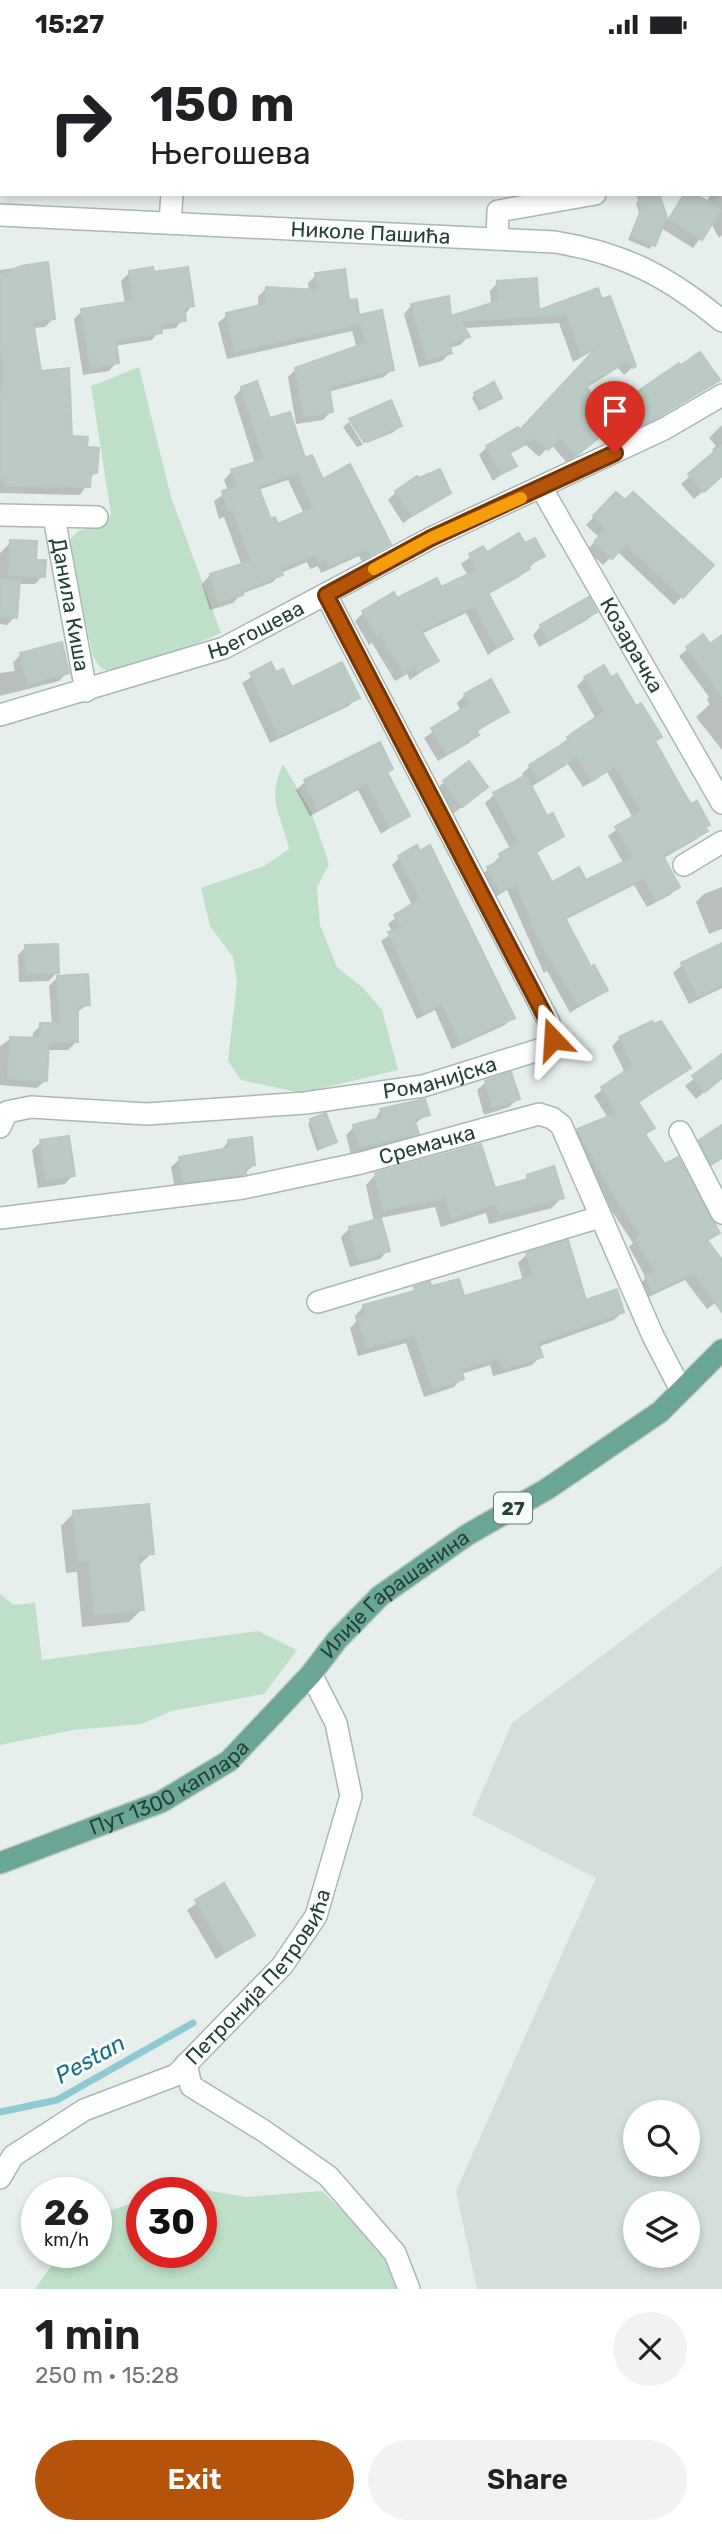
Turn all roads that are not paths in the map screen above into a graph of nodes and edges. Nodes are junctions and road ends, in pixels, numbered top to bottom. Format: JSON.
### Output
{"nodes":[{"id":1,"x":172,"y":196,"type":"edge"},
{"id":2,"x":573,"y":196,"type":"edge"},
{"id":3,"x":498,"y":203,"type":"edge"},
{"id":4,"x":0,"y":215,"type":"edge"},
{"id":5,"x":170,"y":223,"type":"junction"},
{"id":6,"x":497,"y":239,"type":"junction"},
{"id":7,"x":722,"y":321,"type":"edge"},
{"id":8,"x":722,"y":395,"type":"edge"},
{"id":9,"x":542,"y":489,"type":"junction"},
{"id":10,"x":0,"y":515,"type":"edge"},
{"id":11,"x":54,"y":517,"type":"junction"},
{"id":12,"x":97,"y":517,"type":"dead end"},
{"id":13,"x":326,"y":595,"type":"junction"},
{"id":14,"x":86,"y":691,"type":"junction"},
{"id":15,"x":0,"y":715,"type":"edge"},
{"id":16,"x":722,"y":803,"type":"edge"},
{"id":17,"x":722,"y":842,"type":"edge"},
{"id":18,"x":684,"y":865,"type":"dead end"},
{"id":19,"x":0,"y":1127,"type":"edge"},
{"id":20,"x":680,"y":1132,"type":"dead end"},
{"id":21,"x":2,"y":1213,"type":"edge"},
{"id":22,"x":722,"y":1213,"type":"edge"},
{"id":23,"x":600,"y":1217,"type":"junction"},
{"id":24,"x":318,"y":1302,"type":"dead end"},
{"id":25,"x":722,"y":1350,"type":"edge"},
{"id":26,"x":681,"y":1390,"type":"junction"},
{"id":27,"x":311,"y":1674,"type":"junction"},
{"id":28,"x":0,"y":1863,"type":"edge"},
{"id":29,"x":186,"y":2064,"type":"junction"},
{"id":30,"x":0,"y":2178,"type":"edge"},
{"id":31,"x":409,"y":2289,"type":"edge"}],
"edges":[{"from":1,"to":5,"type":"street"},
{"from":2,"to":3,"type":"street"},
{"from":3,"to":6,"type":"street"},
{"from":4,"to":5,"type":"street","name":"Николе Пашића"},
{"from":5,"to":6,"type":"street","name":"Николе Пашића"},
{"from":6,"to":7,"type":"street","name":"Николе Пашића"},
{"from":8,"to":9,"type":"street","name":"Његошева"},
{"from":9,"to":13,"type":"street","name":"Његошева"},
{"from":9,"to":16,"type":"street","name":"Козарачка"},
{"from":10,"to":11,"type":"street","name":"Данила Киша"},
{"from":11,"to":12,"type":"street","name":"Данила Киша"},
{"from":11,"to":14,"type":"street","name":"Данила Киша"},
{"from":13,"to":14,"type":"street","name":"Његошева"},
{"from":13,"to":19,"type":"street","name":"Романијска"},
{"from":14,"to":15,"type":"street","name":"Његошева"},
{"from":17,"to":18,"type":"street"},
{"from":20,"to":22,"type":"street"},
{"from":21,"to":23,"type":"street","name":"Сремачка"},
{"from":23,"to":24,"type":"street"},
{"from":23,"to":26,"type":"street","name":"Сремачка"},
{"from":25,"to":26,"type":"main road","name":"Илије Гарашанина","number":"27"},
{"from":26,"to":27,"type":"main road","name":"Илије Гарашанина","number":"27"},
{"from":27,"to":28,"type":"main road","name":"Пут 1300 каплара","number":"27"},
{"from":27,"to":29,"type":"street","name":"Петронија Петровића"},
{"from":29,"to":30,"type":"street","name":"Петронија Петровића"},
{"from":29,"to":31,"type":"street"}]}
